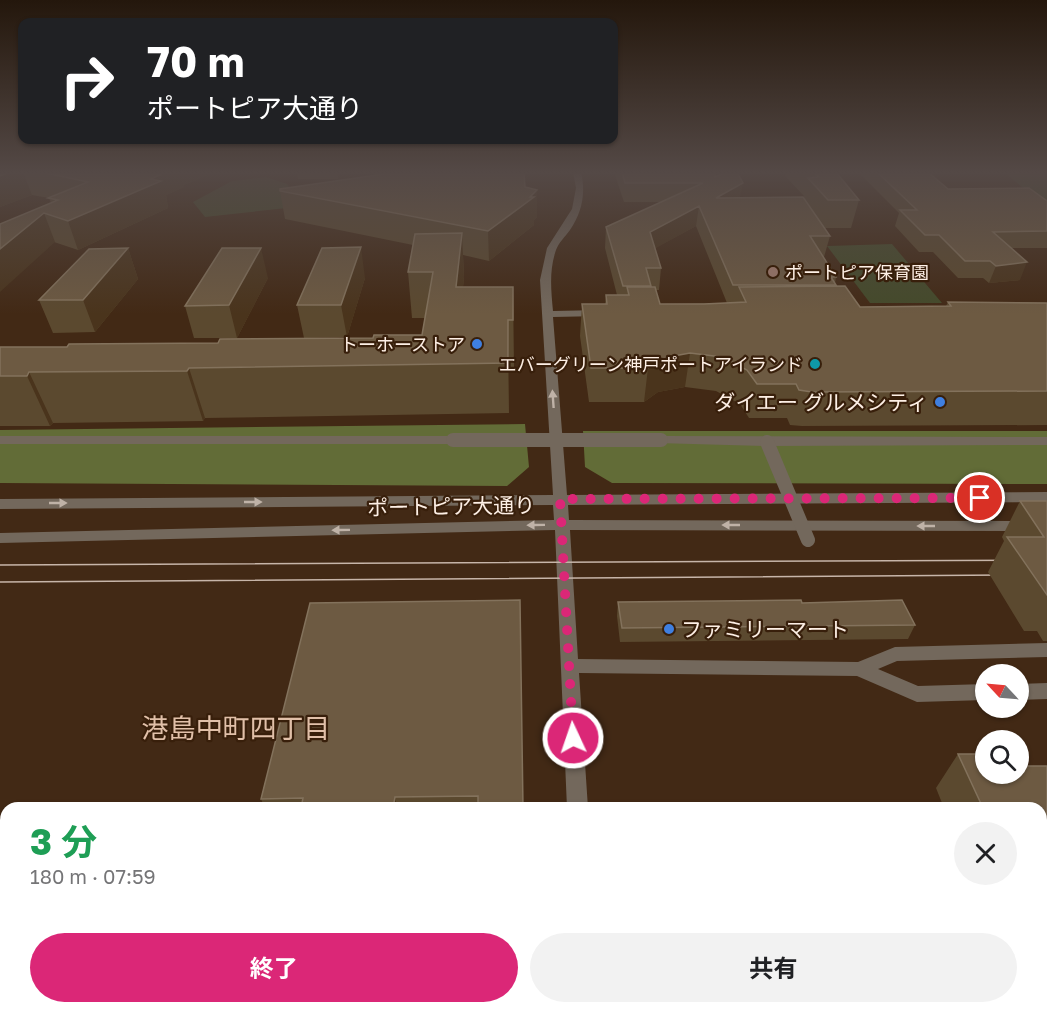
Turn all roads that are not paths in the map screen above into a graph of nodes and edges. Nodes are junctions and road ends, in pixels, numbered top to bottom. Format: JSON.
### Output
{"nodes":[{"id":1,"x":571,"y":219,"type":"edge"},
{"id":2,"x":618,"y":313,"type":"edge"},
{"id":3,"x":547,"y":314,"type":"junction"},
{"id":4,"x":0,"y":440,"type":"edge"},
{"id":5,"x":1047,"y":441,"type":"edge"},
{"id":6,"x":767,"y":442,"type":"junction"},
{"id":7,"x":1047,"y":497,"type":"edge"},
{"id":8,"x":560,"y":499,"type":"junction"},
{"id":9,"x":0,"y":504,"type":"edge"},
{"id":10,"x":562,"y":525,"type":"junction"},
{"id":11,"x":1047,"y":526,"type":"edge"},
{"id":12,"x":0,"y":537,"type":"edge"},
{"id":13,"x":808,"y":540,"type":"dead end"},
{"id":14,"x":1047,"y":650,"type":"edge"},
{"id":15,"x":570,"y":666,"type":"junction"},
{"id":16,"x":859,"y":669,"type":"junction"},
{"id":17,"x":1047,"y":691,"type":"edge"},
{"id":18,"x":1029,"y":692,"type":"edge"},
{"id":19,"x":975,"y":693,"type":"edge"},
{"id":20,"x":577,"y":802,"type":"edge"}],
"edges":[{"from":1,"to":3,"type":"street"},
{"from":2,"to":3,"type":"street"},
{"from":8,"to":3,"type":"street","one_way":true},
{"from":4,"to":6,"type":"street","bridge":true},
{"from":5,"to":6,"type":"street"},
{"from":6,"to":13,"type":"street","bridge":true},
{"from":7,"to":8,"type":"street","name":"ポートピア大通り"},
{"from":9,"to":8,"type":"street","name":"ポートピア大通り","one_way":true},
{"from":8,"to":10,"type":"street"},
{"from":11,"to":10,"type":"street","name":"ポートピア大通り","one_way":true},
{"from":10,"to":12,"type":"street","name":"ポートピア大通り","one_way":true},
{"from":10,"to":15,"type":"street"},
{"from":14,"to":16,"type":"street"},
{"from":15,"to":16,"type":"street"},
{"from":15,"to":20,"type":"street"},
{"from":16,"to":19,"type":"street"},
{"from":17,"to":18,"type":"street"}]}
